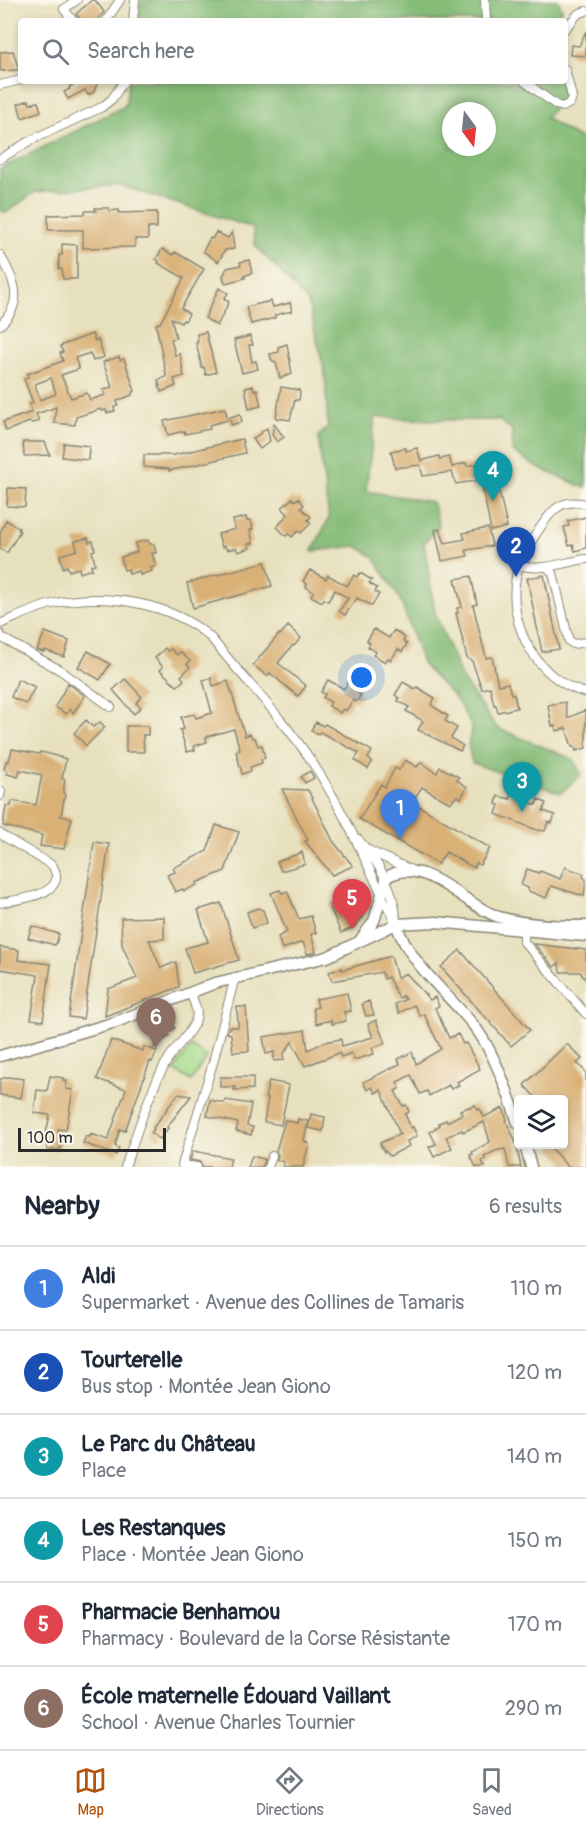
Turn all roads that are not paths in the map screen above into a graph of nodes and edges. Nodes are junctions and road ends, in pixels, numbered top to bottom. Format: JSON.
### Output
{"nodes":[{"id":1,"x":76,"y":0,"type":"edge"},
{"id":2,"x":120,"y":0,"type":"edge"},
{"id":3,"x":135,"y":0,"type":"edge"},
{"id":4,"x":485,"y":0,"type":"edge"},
{"id":5,"x":586,"y":11,"type":"edge"},
{"id":6,"x":71,"y":18,"type":"edge"},
{"id":7,"x":108,"y":18,"type":"edge"},
{"id":8,"x":133,"y":18,"type":"edge"},
{"id":9,"x":486,"y":18,"type":"edge"},
{"id":10,"x":568,"y":26,"type":"edge"},
{"id":11,"x":18,"y":81,"type":"edge"},
{"id":12,"x":568,"y":81,"type":"edge"},
{"id":13,"x":122,"y":84,"type":"edge"},
{"id":14,"x":528,"y":84,"type":"edge"},
{"id":15,"x":0,"y":85,"type":"edge"},
{"id":16,"x":0,"y":159,"type":"edge"},
{"id":17,"x":0,"y":255,"type":"edge"},
{"id":18,"x":0,"y":325,"type":"edge"},
{"id":19,"x":586,"y":504,"type":"edge"},
{"id":20,"x":586,"y":559,"type":"edge"},
{"id":21,"x":519,"y":565,"type":"junction"},
{"id":22,"x":548,"y":568,"type":"junction"},
{"id":23,"x":0,"y":624,"type":"edge"},
{"id":24,"x":0,"y":634,"type":"edge"},
{"id":25,"x":586,"y":642,"type":"edge"},
{"id":26,"x":586,"y":693,"type":"edge"},
{"id":27,"x":111,"y":707,"type":"dead end"},
{"id":28,"x":351,"y":832,"type":"junction"},
{"id":29,"x":0,"y":833,"type":"edge"},
{"id":30,"x":368,"y":849,"type":"junction"},
{"id":31,"x":411,"y":870,"type":"junction"},
{"id":32,"x":385,"y":880,"type":"junction"},
{"id":33,"x":381,"y":892,"type":"junction"},
{"id":34,"x":0,"y":903,"type":"edge"},
{"id":35,"x":396,"y":924,"type":"junction"},
{"id":36,"x":586,"y":926,"type":"edge"},
{"id":37,"x":524,"y":932,"type":"junction"},
{"id":38,"x":586,"y":936,"type":"edge"},
{"id":39,"x":357,"y":943,"type":"junction"},
{"id":40,"x":235,"y":977,"type":"junction"},
{"id":41,"x":190,"y":992,"type":"junction"},
{"id":42,"x":586,"y":1014,"type":"edge"},
{"id":43,"x":0,"y":1056,"type":"edge"},
{"id":44,"x":514,"y":1109,"type":"edge"},
{"id":45,"x":526,"y":1149,"type":"edge"},
{"id":46,"x":272,"y":1156,"type":"dead end"},
{"id":47,"x":125,"y":1167,"type":"edge"},
{"id":48,"x":197,"y":1167,"type":"edge"},
{"id":49,"x":268,"y":1167,"type":"edge"},
{"id":50,"x":531,"y":1167,"type":"edge"}],
"edges":[{"from":1,"to":6,"type":"street"},
{"from":2,"to":7,"type":"street"},
{"from":3,"to":8,"type":"street"},
{"from":4,"to":9,"type":"street"},
{"from":5,"to":10,"type":"street"},
{"from":11,"to":15,"type":"street"},
{"from":12,"to":14,"type":"street"},
{"from":13,"to":16,"type":"street"},
{"from":17,"to":18,"type":"street"},
{"from":19,"to":21,"type":"street"},
{"from":20,"to":22,"type":"street"},
{"from":21,"to":22,"type":"street"},
{"from":21,"to":26,"type":"street"},
{"from":22,"to":25,"type":"street"},
{"from":23,"to":28,"type":"street"},
{"from":24,"to":27,"type":"street"},
{"from":28,"to":30,"type":"street"},
{"from":28,"to":33,"type":"street"},
{"from":29,"to":34,"type":"street"},
{"from":30,"to":31,"type":"street"},
{"from":30,"to":32,"type":"street"},
{"from":31,"to":32,"type":"street"},
{"from":31,"to":36,"type":"street"},
{"from":32,"to":33,"type":"street"},
{"from":32,"to":35,"type":"street"},
{"from":33,"to":35,"type":"street"},
{"from":33,"to":39,"type":"street"},
{"from":35,"to":37,"type":"street"},
{"from":35,"to":39,"type":"street"},
{"from":35,"to":44,"type":"street"},
{"from":37,"to":38,"type":"street"},
{"from":37,"to":42,"type":"street"},
{"from":39,"to":40,"type":"street"},
{"from":40,"to":41,"type":"street"},
{"from":40,"to":48,"type":"street"},
{"from":41,"to":43,"type":"street"},
{"from":41,"to":47,"type":"street"},
{"from":45,"to":50,"type":"street"},
{"from":46,"to":49,"type":"street"}]}
